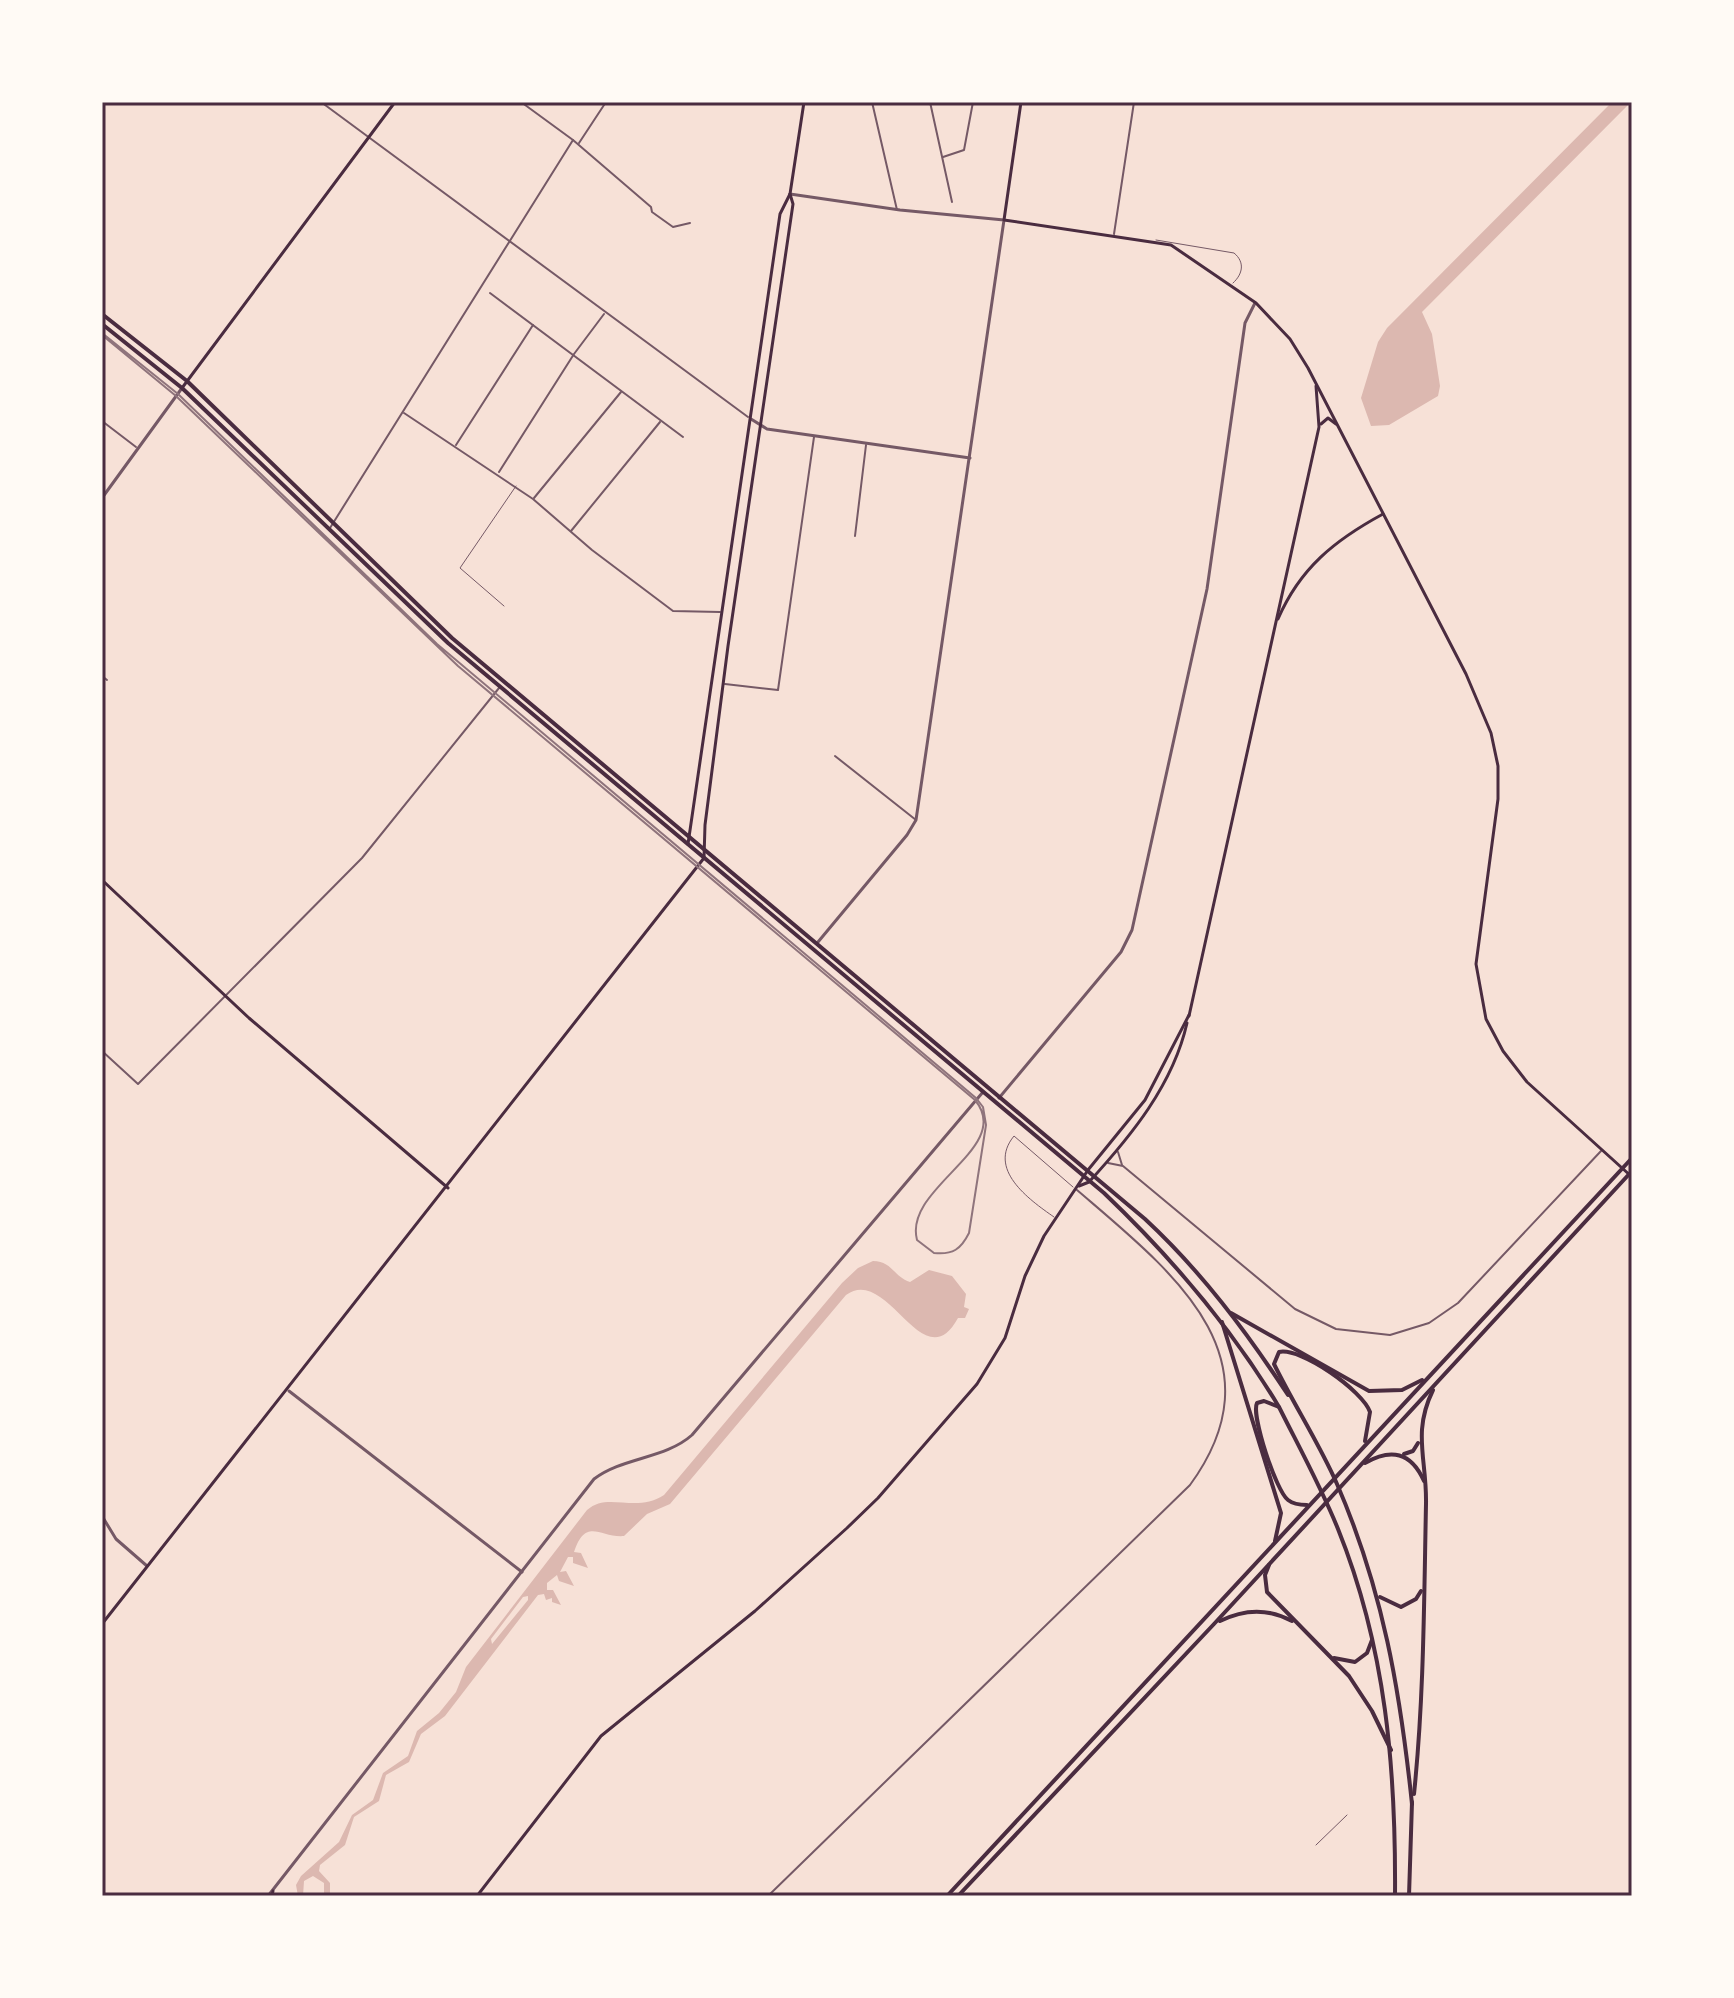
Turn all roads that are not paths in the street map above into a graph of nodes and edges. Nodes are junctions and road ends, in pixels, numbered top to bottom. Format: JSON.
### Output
{"nodes":[{"id":1,"x":321,"y":102,"type":"edge"},
{"id":2,"x":395,"y":102,"type":"edge"},
{"id":3,"x":521,"y":102,"type":"edge"},
{"id":4,"x":606,"y":102,"type":"edge"},
{"id":5,"x":804,"y":102,"type":"edge"},
{"id":6,"x":872,"y":102,"type":"edge"},
{"id":7,"x":930,"y":102,"type":"edge"},
{"id":8,"x":973,"y":102,"type":"edge"},
{"id":9,"x":1021,"y":102,"type":"edge"},
{"id":10,"x":1134,"y":102,"type":"edge"},
{"id":11,"x":327,"y":104,"type":"edge"},
{"id":12,"x":368,"y":139,"type":"junction"},
{"id":13,"x":573,"y":140,"type":"junction"},
{"id":14,"x":578,"y":144,"type":"junction"},
{"id":15,"x":942,"y":157,"type":"junction"},
{"id":16,"x":790,"y":194,"type":"junction"},
{"id":17,"x":952,"y":202,"type":"dead end"},
{"id":18,"x":897,"y":210,"type":"junction"},
{"id":19,"x":1004,"y":220,"type":"junction"},
{"id":20,"x":690,"y":223,"type":"dead end"},
{"id":21,"x":1114,"y":234,"type":"junction"},
{"id":22,"x":1156,"y":240,"type":"junction"},
{"id":23,"x":509,"y":243,"type":"junction"},
{"id":24,"x":1231,"y":284,"type":"junction"},
{"id":25,"x":490,"y":293,"type":"dead end"},
{"id":26,"x":1256,"y":303,"type":"junction"},
{"id":27,"x":604,"y":313,"type":"junction"},
{"id":28,"x":102,"y":314,"type":"edge"},
{"id":29,"x":102,"y":324,"type":"edge"},
{"id":30,"x":533,"y":324,"type":"junction"},
{"id":31,"x":574,"y":354,"type":"junction"},
{"id":32,"x":187,"y":381,"type":"junction"},
{"id":33,"x":1315,"y":382,"type":"junction"},
{"id":34,"x":182,"y":388,"type":"junction"},
{"id":35,"x":622,"y":391,"type":"junction"},
{"id":36,"x":403,"y":412,"type":"junction"},
{"id":37,"x":750,"y":419,"type":"junction"},
{"id":38,"x":102,"y":421,"type":"edge"},
{"id":39,"x":661,"y":421,"type":"junction"},
{"id":40,"x":760,"y":426,"type":"junction"},
{"id":41,"x":1339,"y":426,"type":"junction"},
{"id":42,"x":1319,"y":427,"type":"junction"},
{"id":43,"x":814,"y":436,"type":"junction"},
{"id":44,"x":683,"y":437,"type":"dead end"},
{"id":45,"x":866,"y":444,"type":"junction"},
{"id":46,"x":456,"y":446,"type":"junction"},
{"id":47,"x":138,"y":449,"type":"junction"},
{"id":48,"x":970,"y":458,"type":"junction"},
{"id":49,"x":498,"y":473,"type":"junction"},
{"id":50,"x":516,"y":486,"type":"junction"},
{"id":51,"x":102,"y":498,"type":"edge"},
{"id":52,"x":533,"y":499,"type":"junction"},
{"id":53,"x":1384,"y":514,"type":"junction"},
{"id":54,"x":335,"y":523,"type":"junction"},
{"id":55,"x":329,"y":529,"type":"junction"},
{"id":56,"x":571,"y":531,"type":"junction"},
{"id":57,"x":855,"y":536,"type":"dead end"},
{"id":58,"x":504,"y":606,"type":"dead end"},
{"id":59,"x":722,"y":613,"type":"junction"},
{"id":60,"x":1274,"y":630,"type":"junction"},
{"id":61,"x":102,"y":676,"type":"edge"},
{"id":62,"x":107,"y":680,"type":"dead end"},
{"id":63,"x":504,"y":682,"type":"junction"},
{"id":64,"x":723,"y":684,"type":"junction"},
{"id":65,"x":500,"y":688,"type":"junction"},
{"id":66,"x":710,"y":692,"type":"junction"},
{"id":67,"x":722,"y":694,"type":"junction"},
{"id":68,"x":835,"y":756,"type":"dead end"},
{"id":69,"x":916,"y":820,"type":"junction"},
{"id":70,"x":690,"y":827,"type":"junction"},
{"id":71,"x":683,"y":829,"type":"junction"},
{"id":72,"x":690,"y":835,"type":"junction"},
{"id":73,"x":688,"y":844,"type":"junction"},
{"id":74,"x":703,"y":846,"type":"junction"},
{"id":75,"x":704,"y":858,"type":"junction"},
{"id":76,"x":102,"y":880,"type":"edge"},
{"id":77,"x":818,"y":942,"type":"junction"},
{"id":78,"x":813,"y":948,"type":"junction"},
{"id":79,"x":225,"y":996,"type":"junction"},
{"id":80,"x":888,"y":1002,"type":"junction"},
{"id":81,"x":882,"y":1009,"type":"junction"},
{"id":82,"x":1189,"y":1015,"type":"junction"},
{"id":83,"x":102,"y":1051,"type":"edge"},
{"id":84,"x":982,"y":1092,"type":"junction"},
{"id":85,"x":1000,"y":1096,"type":"junction"},
{"id":86,"x":998,"y":1105,"type":"junction"},
{"id":87,"x":1133,"y":1115,"type":"junction"},
{"id":88,"x":1141,"y":1120,"type":"junction"},
{"id":89,"x":1118,"y":1148,"type":"junction"},
{"id":90,"x":1602,"y":1150,"type":"junction"},
{"id":91,"x":1632,"y":1158,"type":"edge"},
{"id":92,"x":1106,"y":1162,"type":"junction"},
{"id":93,"x":1123,"y":1166,"type":"junction"},
{"id":94,"x":1088,"y":1170,"type":"junction"},
{"id":95,"x":1632,"y":1174,"type":"edge"},
{"id":96,"x":1095,"y":1175,"type":"junction"},
{"id":97,"x":1083,"y":1177,"type":"junction"},
{"id":98,"x":1089,"y":1182,"type":"junction"},
{"id":99,"x":448,"y":1188,"type":"junction"},
{"id":100,"x":1077,"y":1188,"type":"junction"},
{"id":101,"x":1056,"y":1218,"type":"junction"},
{"id":102,"x":1231,"y":1313,"type":"junction"},
{"id":103,"x":1222,"y":1322,"type":"junction"},
{"id":104,"x":1428,"y":1377,"type":"junction"},
{"id":105,"x":1435,"y":1386,"type":"junction"},
{"id":106,"x":289,"y":1391,"type":"junction"},
{"id":107,"x":1290,"y":1398,"type":"junction"},
{"id":108,"x":1279,"y":1407,"type":"junction"},
{"id":109,"x":1419,"y":1438,"type":"junction"},
{"id":110,"x":1360,"y":1450,"type":"junction"},
{"id":111,"x":1402,"y":1455,"type":"junction"},
{"id":112,"x":1359,"y":1467,"type":"junction"},
{"id":113,"x":1425,"y":1484,"type":"junction"},
{"id":114,"x":1309,"y":1505,"type":"junction"},
{"id":115,"x":102,"y":1516,"type":"edge"},
{"id":116,"x":1274,"y":1543,"type":"junction"},
{"id":117,"x":1275,"y":1556,"type":"junction"},
{"id":118,"x":148,"y":1566,"type":"junction"},
{"id":119,"x":522,"y":1572,"type":"junction"},
{"id":120,"x":1424,"y":1585,"type":"junction"},
{"id":121,"x":1378,"y":1595,"type":"junction"},
{"id":122,"x":102,"y":1624,"type":"edge"},
{"id":123,"x":1214,"y":1624,"type":"junction"},
{"id":124,"x":1298,"y":1624,"type":"junction"},
{"id":125,"x":1373,"y":1638,"type":"junction"},
{"id":126,"x":1332,"y":1657,"type":"junction"},
{"id":127,"x":1393,"y":1756,"type":"junction"},
{"id":128,"x":1412,"y":1804,"type":"junction"},
{"id":129,"x":1347,"y":1815,"type":"dead end"},
{"id":130,"x":1316,"y":1845,"type":"dead end"},
{"id":131,"x":271,"y":1894,"type":"edge"},
{"id":132,"x":477,"y":1896,"type":"edge"},
{"id":133,"x":768,"y":1896,"type":"edge"},
{"id":134,"x":947,"y":1896,"type":"edge"},
{"id":135,"x":958,"y":1896,"type":"edge"},
{"id":136,"x":1395,"y":1896,"type":"edge"},
{"id":137,"x":1409,"y":1896,"type":"edge"}],
"edges":[{"from":1,"to":11,"type":"street"},
{"from":2,"to":12,"type":"main road"},
{"from":3,"to":13,"type":"street"},
{"from":4,"to":14,"type":"street"},
{"from":5,"to":16,"type":"main road"},
{"from":6,"to":18,"type":"street"},
{"from":7,"to":15,"type":"street"},
{"from":8,"to":15,"type":"street"},
{"from":9,"to":19,"type":"main road"},
{"from":10,"to":21,"type":"street"},
{"from":11,"to":12,"type":"street"},
{"from":12,"to":23,"type":"street"},
{"from":12,"to":32,"type":"main road"},
{"from":13,"to":14,"type":"street"},
{"from":13,"to":23,"type":"street"},
{"from":14,"to":20,"type":"street"},
{"from":15,"to":17,"type":"street"},
{"from":16,"to":18,"type":"street"},
{"from":16,"to":37,"type":"main road"},
{"from":16,"to":40,"type":"main road"},
{"from":18,"to":19,"type":"street"},
{"from":19,"to":21,"type":"main road"},
{"from":19,"to":48,"type":"street"},
{"from":21,"to":22,"type":"main road"},
{"from":22,"to":24,"type":"main road"},
{"from":22,"to":24,"type":"lane"},
{"from":23,"to":27,"type":"street"},
{"from":23,"to":36,"type":"street"},
{"from":24,"to":26,"type":"main road"},
{"from":25,"to":30,"type":"street"},
{"from":26,"to":33,"type":"main road"},
{"from":26,"to":85,"type":"street"},
{"from":27,"to":31,"type":"street"},
{"from":27,"to":37,"type":"street"},
{"from":28,"to":32,"type":"main road"},
{"from":29,"to":34,"type":"main road"},
{"from":30,"to":31,"type":"street"},
{"from":30,"to":46,"type":"street"},
{"from":31,"to":35,"type":"street"},
{"from":31,"to":49,"type":"street"},
{"from":32,"to":34,"type":"main road"},
{"from":32,"to":54,"type":"main road"},
{"from":33,"to":41,"type":"main road"},
{"from":33,"to":42,"type":"main road"},
{"from":34,"to":47,"type":"street"},
{"from":34,"to":55,"type":"main road"},
{"from":35,"to":39,"type":"street"},
{"from":35,"to":52,"type":"street"},
{"from":36,"to":46,"type":"street"},
{"from":36,"to":54,"type":"street"},
{"from":37,"to":40,"type":"street"},
{"from":37,"to":59,"type":"main road"},
{"from":38,"to":47,"type":"street"},
{"from":39,"to":44,"type":"street"},
{"from":39,"to":56,"type":"street"},
{"from":40,"to":43,"type":"street"},
{"from":40,"to":64,"type":"main road"},
{"from":41,"to":42,"type":"main road"},
{"from":41,"to":53,"type":"main road"},
{"from":42,"to":60,"type":"main road"},
{"from":43,"to":45,"type":"street"},
{"from":43,"to":64,"type":"street"},
{"from":45,"to":48,"type":"street"},
{"from":45,"to":57,"type":"street"},
{"from":46,"to":49,"type":"street"},
{"from":47,"to":51,"type":"street"},
{"from":48,"to":69,"type":"street"},
{"from":49,"to":50,"type":"street"},
{"from":50,"to":52,"type":"street"},
{"from":50,"to":58,"type":"lane"},
{"from":52,"to":56,"type":"street"},
{"from":53,"to":60,"type":"main road"},
{"from":53,"to":90,"type":"main road"},
{"from":54,"to":55,"type":"street"},
{"from":54,"to":63,"type":"main road"},
{"from":55,"to":65,"type":"main road"},
{"from":56,"to":59,"type":"street"},
{"from":59,"to":66,"type":"main road"},
{"from":60,"to":82,"type":"main road"},
{"from":61,"to":62,"type":"street"},
{"from":63,"to":65,"type":"main road"},
{"from":63,"to":71,"type":"main road"},
{"from":64,"to":67,"type":"main road"},
{"from":65,"to":73,"type":"main road"},
{"from":65,"to":79,"type":"street"},
{"from":66,"to":67,"type":"main road"},
{"from":66,"to":70,"type":"main road"},
{"from":67,"to":74,"type":"main road"},
{"from":68,"to":69,"type":"street"},
{"from":69,"to":77,"type":"street"},
{"from":70,"to":71,"type":"main road"},
{"from":70,"to":72,"type":"main road"},
{"from":71,"to":72,"type":"main road"},
{"from":72,"to":73,"type":"main road"},
{"from":72,"to":74,"type":"main road"},
{"from":73,"to":75,"type":"main road"},
{"from":74,"to":75,"type":"main road"},
{"from":74,"to":77,"type":"main road"},
{"from":75,"to":78,"type":"main road"},
{"from":75,"to":99,"type":"main road"},
{"from":76,"to":79,"type":"main road"},
{"from":77,"to":78,"type":"main road"},
{"from":77,"to":80,"type":"main road"},
{"from":78,"to":81,"type":"main road"},
{"from":79,"to":83,"type":"street"},
{"from":79,"to":99,"type":"main road"},
{"from":80,"to":81,"type":"main road"},
{"from":80,"to":85,"type":"main road"},
{"from":81,"to":84,"type":"main road"},
{"from":82,"to":87,"type":"main road"},
{"from":82,"to":88,"type":"main road"},
{"from":84,"to":85,"type":"street"},
{"from":84,"to":86,"type":"main road"},
{"from":84,"to":119,"type":"street"},
{"from":85,"to":86,"type":"street"},
{"from":85,"to":94,"type":"main road"},
{"from":86,"to":97,"type":"main road"},
{"from":87,"to":88,"type":"main road"},
{"from":87,"to":94,"type":"main road"},
{"from":88,"to":89,"type":"main road"},
{"from":89,"to":92,"type":"main road"},
{"from":89,"to":93,"type":"street"},
{"from":90,"to":93,"type":"street"},
{"from":90,"to":95,"type":"main road"},
{"from":91,"to":104,"type":"main road"},
{"from":92,"to":93,"type":"street"},
{"from":92,"to":96,"type":"main road"},
{"from":94,"to":96,"type":"main road"},
{"from":94,"to":97,"type":"main road"},
{"from":95,"to":105,"type":"main road"},
{"from":96,"to":98,"type":"main road"},
{"from":96,"to":102,"type":"main road"},
{"from":97,"to":98,"type":"main road"},
{"from":97,"to":100,"type":"main road"},
{"from":98,"to":100,"type":"main road"},
{"from":98,"to":103,"type":"main road"},
{"from":99,"to":106,"type":"main road"},
{"from":100,"to":101,"type":"main road"},
{"from":100,"to":101,"type":"lane"},
{"from":100,"to":133,"type":"street"},
{"from":101,"to":132,"type":"main road"},
{"from":102,"to":104,"type":"main road"},
{"from":102,"to":107,"type":"main road"},
{"from":103,"to":108,"type":"main road"},
{"from":103,"to":116,"type":"main road"},
{"from":104,"to":110,"type":"main road"},
{"from":105,"to":109,"type":"main road"},
{"from":105,"to":112,"type":"main road"},
{"from":106,"to":118,"type":"main road"},
{"from":106,"to":119,"type":"street"},
{"from":107,"to":110,"type":"main road"},
{"from":107,"to":121,"type":"main road"},
{"from":108,"to":114,"type":"main road"},
{"from":108,"to":125,"type":"main road"},
{"from":109,"to":111,"type":"main road"},
{"from":109,"to":113,"type":"main road"},
{"from":110,"to":114,"type":"main road"},
{"from":111,"to":112,"type":"main road"},
{"from":111,"to":113,"type":"main road"},
{"from":112,"to":117,"type":"main road"},
{"from":113,"to":120,"type":"main road"},
{"from":114,"to":116,"type":"main road"},
{"from":115,"to":118,"type":"street"},
{"from":116,"to":134,"type":"main road"},
{"from":117,"to":123,"type":"main road"},
{"from":117,"to":124,"type":"main road"},
{"from":118,"to":122,"type":"main road"},
{"from":119,"to":131,"type":"street"},
{"from":120,"to":121,"type":"main road"},
{"from":120,"to":128,"type":"main road"},
{"from":121,"to":128,"type":"main road"},
{"from":123,"to":124,"type":"main road"},
{"from":123,"to":135,"type":"main road"},
{"from":124,"to":126,"type":"main road"},
{"from":125,"to":126,"type":"main road"},
{"from":125,"to":127,"type":"main road"},
{"from":126,"to":127,"type":"main road"},
{"from":127,"to":136,"type":"main road"},
{"from":128,"to":137,"type":"main road"},
{"from":129,"to":130,"type":"lane"}]}
